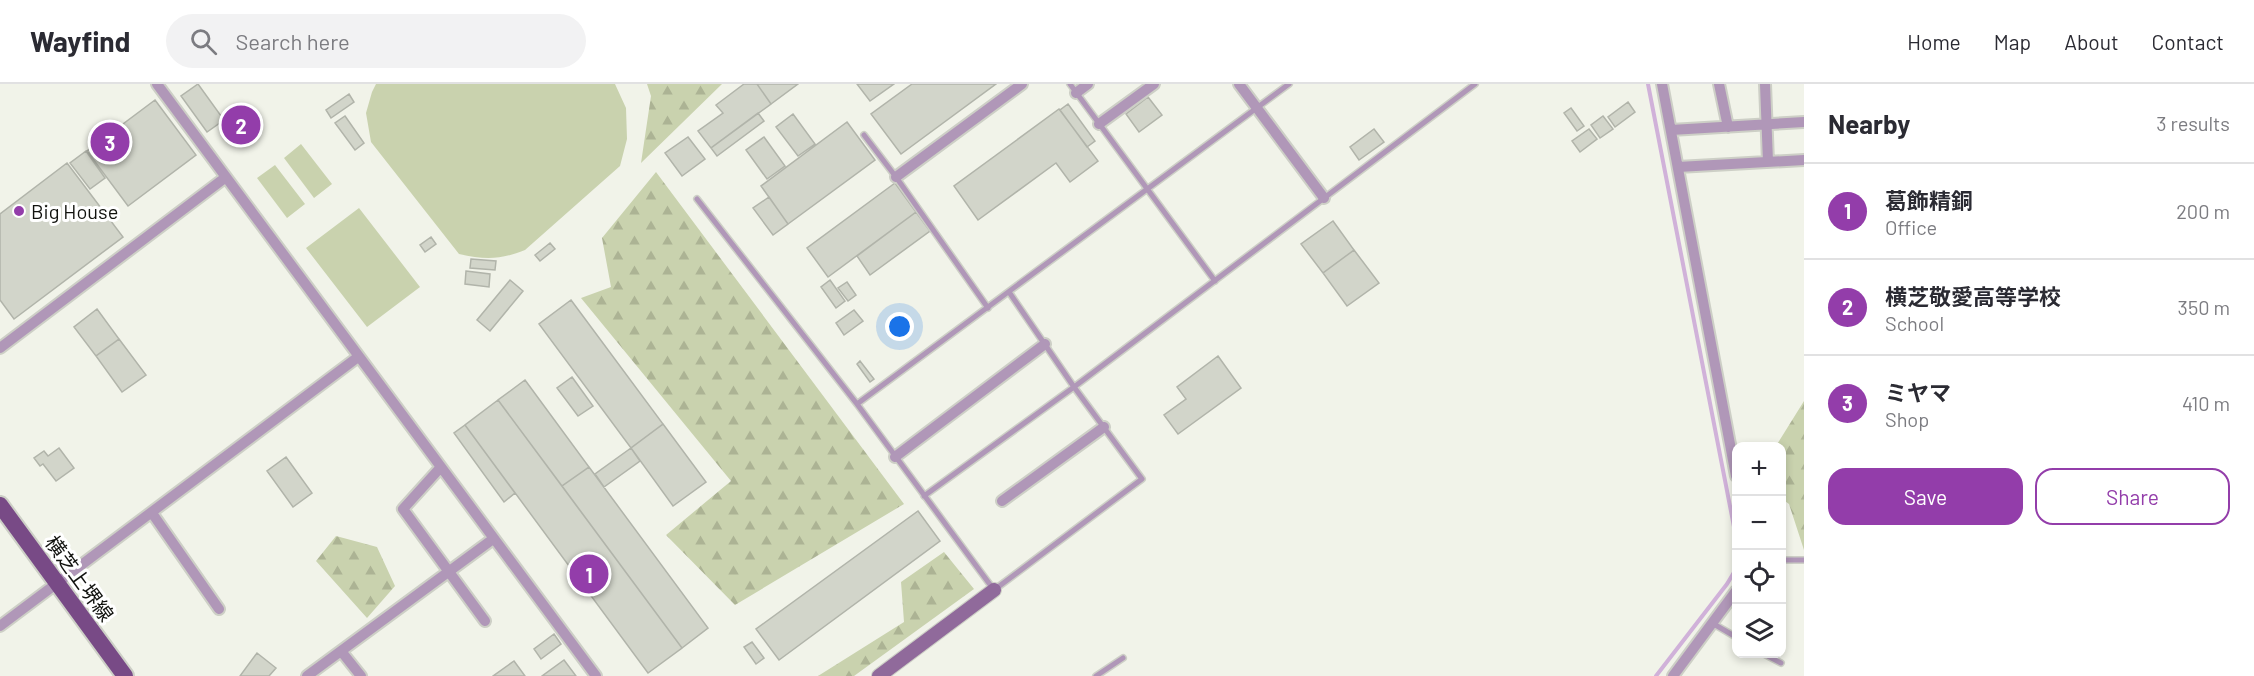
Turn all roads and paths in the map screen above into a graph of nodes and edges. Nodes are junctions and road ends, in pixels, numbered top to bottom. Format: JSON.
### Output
{"nodes":[{"id":1,"x":157,"y":84,"type":"edge"},
{"id":2,"x":1022,"y":84,"type":"edge"},
{"id":3,"x":1088,"y":84,"type":"edge"},
{"id":4,"x":1154,"y":84,"type":"edge"},
{"id":5,"x":1239,"y":84,"type":"edge"},
{"id":6,"x":1289,"y":84,"type":"edge"},
{"id":7,"x":1475,"y":84,"type":"edge"},
{"id":8,"x":1662,"y":84,"type":"edge"},
{"id":9,"x":1719,"y":84,"type":"edge"},
{"id":10,"x":1765,"y":84,"type":"edge"},
{"id":11,"x":1073,"y":88,"type":"edge"},
{"id":12,"x":1257,"y":108,"type":"junction"},
{"id":13,"x":1804,"y":122,"type":"edge"},
{"id":14,"x":1099,"y":124,"type":"junction"},
{"id":15,"x":1767,"y":124,"type":"junction"},
{"id":16,"x":1728,"y":127,"type":"junction"},
{"id":17,"x":1671,"y":130,"type":"junction"},
{"id":18,"x":864,"y":135,"type":"dead end"},
{"id":19,"x":1804,"y":160,"type":"edge"},
{"id":20,"x":1768,"y":162,"type":"junction"},
{"id":21,"x":1678,"y":167,"type":"junction"},
{"id":22,"x":226,"y":177,"type":"junction"},
{"id":23,"x":896,"y":177,"type":"junction"},
{"id":24,"x":1147,"y":189,"type":"junction"},
{"id":25,"x":697,"y":198,"type":"dead end"},
{"id":26,"x":1324,"y":198,"type":"junction"},
{"id":27,"x":1215,"y":281,"type":"junction"},
{"id":28,"x":1009,"y":292,"type":"junction"},
{"id":29,"x":988,"y":308,"type":"junction"},
{"id":30,"x":1045,"y":344,"type":"junction"},
{"id":31,"x":0,"y":348,"type":"edge"},
{"id":32,"x":358,"y":357,"type":"junction"},
{"id":33,"x":1074,"y":387,"type":"junction"},
{"id":34,"x":856,"y":404,"type":"junction"},
{"id":35,"x":1104,"y":428,"type":"junction"},
{"id":36,"x":1732,"y":450,"type":"edge"},
{"id":37,"x":895,"y":457,"type":"junction"},
{"id":38,"x":440,"y":468,"type":"junction"},
{"id":39,"x":924,"y":496,"type":"junction"},
{"id":40,"x":1002,"y":501,"type":"dead end"},
{"id":41,"x":0,"y":505,"type":"edge"},
{"id":42,"x":152,"y":513,"type":"junction"},
{"id":43,"x":493,"y":539,"type":"junction"},
{"id":44,"x":1786,"y":560,"type":"edge"},
{"id":45,"x":1804,"y":560,"type":"edge"},
{"id":46,"x":449,"y":572,"type":"junction"},
{"id":47,"x":58,"y":584,"type":"junction"},
{"id":48,"x":994,"y":591,"type":"junction"},
{"id":49,"x":1732,"y":598,"type":"edge"},
{"id":50,"x":219,"y":609,"type":"dead end"},
{"id":51,"x":485,"y":621,"type":"dead end"},
{"id":52,"x":1713,"y":623,"type":"junction"},
{"id":53,"x":0,"y":626,"type":"edge"},
{"id":54,"x":1732,"y":635,"type":"edge"},
{"id":55,"x":341,"y":651,"type":"junction"},
{"id":56,"x":1123,"y":658,"type":"dead end"},
{"id":57,"x":1772,"y":658,"type":"edge"},
{"id":58,"x":1781,"y":663,"type":"dead end"},
{"id":59,"x":125,"y":676,"type":"edge"},
{"id":60,"x":307,"y":676,"type":"edge"},
{"id":61,"x":361,"y":676,"type":"edge"},
{"id":62,"x":596,"y":676,"type":"edge"},
{"id":63,"x":879,"y":676,"type":"edge"},
{"id":64,"x":1096,"y":676,"type":"edge"},
{"id":65,"x":1673,"y":676,"type":"edge"}],
"edges":[{"from":1,"to":22,"type":"street"},
{"from":2,"to":23,"type":"street"},
{"from":3,"to":11,"type":"street"},
{"from":4,"to":14,"type":"street"},
{"from":5,"to":12,"type":"street"},
{"from":6,"to":12,"type":"lane"},
{"from":7,"to":26,"type":"lane"},
{"from":8,"to":17,"type":"street"},
{"from":9,"to":16,"type":"street"},
{"from":10,"to":15,"type":"street"},
{"from":11,"to":14,"type":"lane"},
{"from":12,"to":24,"type":"lane"},
{"from":12,"to":26,"type":"street"},
{"from":13,"to":15,"type":"street"},
{"from":14,"to":24,"type":"lane"},
{"from":15,"to":16,"type":"street"},
{"from":15,"to":20,"type":"street"},
{"from":16,"to":17,"type":"street"},
{"from":17,"to":21,"type":"street"},
{"from":18,"to":23,"type":"lane"},
{"from":19,"to":20,"type":"street"},
{"from":20,"to":21,"type":"street"},
{"from":21,"to":36,"type":"street"},
{"from":22,"to":31,"type":"street"},
{"from":22,"to":32,"type":"street"},
{"from":23,"to":29,"type":"lane"},
{"from":24,"to":27,"type":"lane"},
{"from":24,"to":28,"type":"lane"},
{"from":25,"to":34,"type":"lane"},
{"from":26,"to":27,"type":"lane"},
{"from":27,"to":33,"type":"lane"},
{"from":28,"to":29,"type":"lane"},
{"from":28,"to":30,"type":"lane"},
{"from":29,"to":34,"type":"lane"},
{"from":30,"to":33,"type":"lane"},
{"from":30,"to":37,"type":"street"},
{"from":32,"to":38,"type":"street"},
{"from":32,"to":42,"type":"street"},
{"from":33,"to":35,"type":"lane"},
{"from":33,"to":39,"type":"lane"},
{"from":34,"to":37,"type":"lane"},
{"from":35,"to":40,"type":"street"},
{"from":35,"to":48,"type":"lane"},
{"from":37,"to":39,"type":"lane"},
{"from":38,"to":43,"type":"street"},
{"from":38,"to":46,"type":"street"},
{"from":39,"to":48,"type":"lane"},
{"from":41,"to":47,"type":"main road","name":"横芝上堺線"},
{"from":42,"to":47,"type":"street"},
{"from":42,"to":50,"type":"street"},
{"from":43,"to":46,"type":"street"},
{"from":43,"to":62,"type":"street"},
{"from":44,"to":45,"type":"lane"},
{"from":46,"to":51,"type":"street"},
{"from":46,"to":55,"type":"street"},
{"from":47,"to":53,"type":"street"},
{"from":47,"to":59,"type":"main road","name":"横芝上堺線"},
{"from":48,"to":63,"type":"street"},
{"from":49,"to":52,"type":"street"},
{"from":52,"to":54,"type":"lane"},
{"from":52,"to":65,"type":"street"},
{"from":55,"to":60,"type":"street"},
{"from":55,"to":61,"type":"street"},
{"from":56,"to":64,"type":"lane"},
{"from":57,"to":58,"type":"lane"}]}
